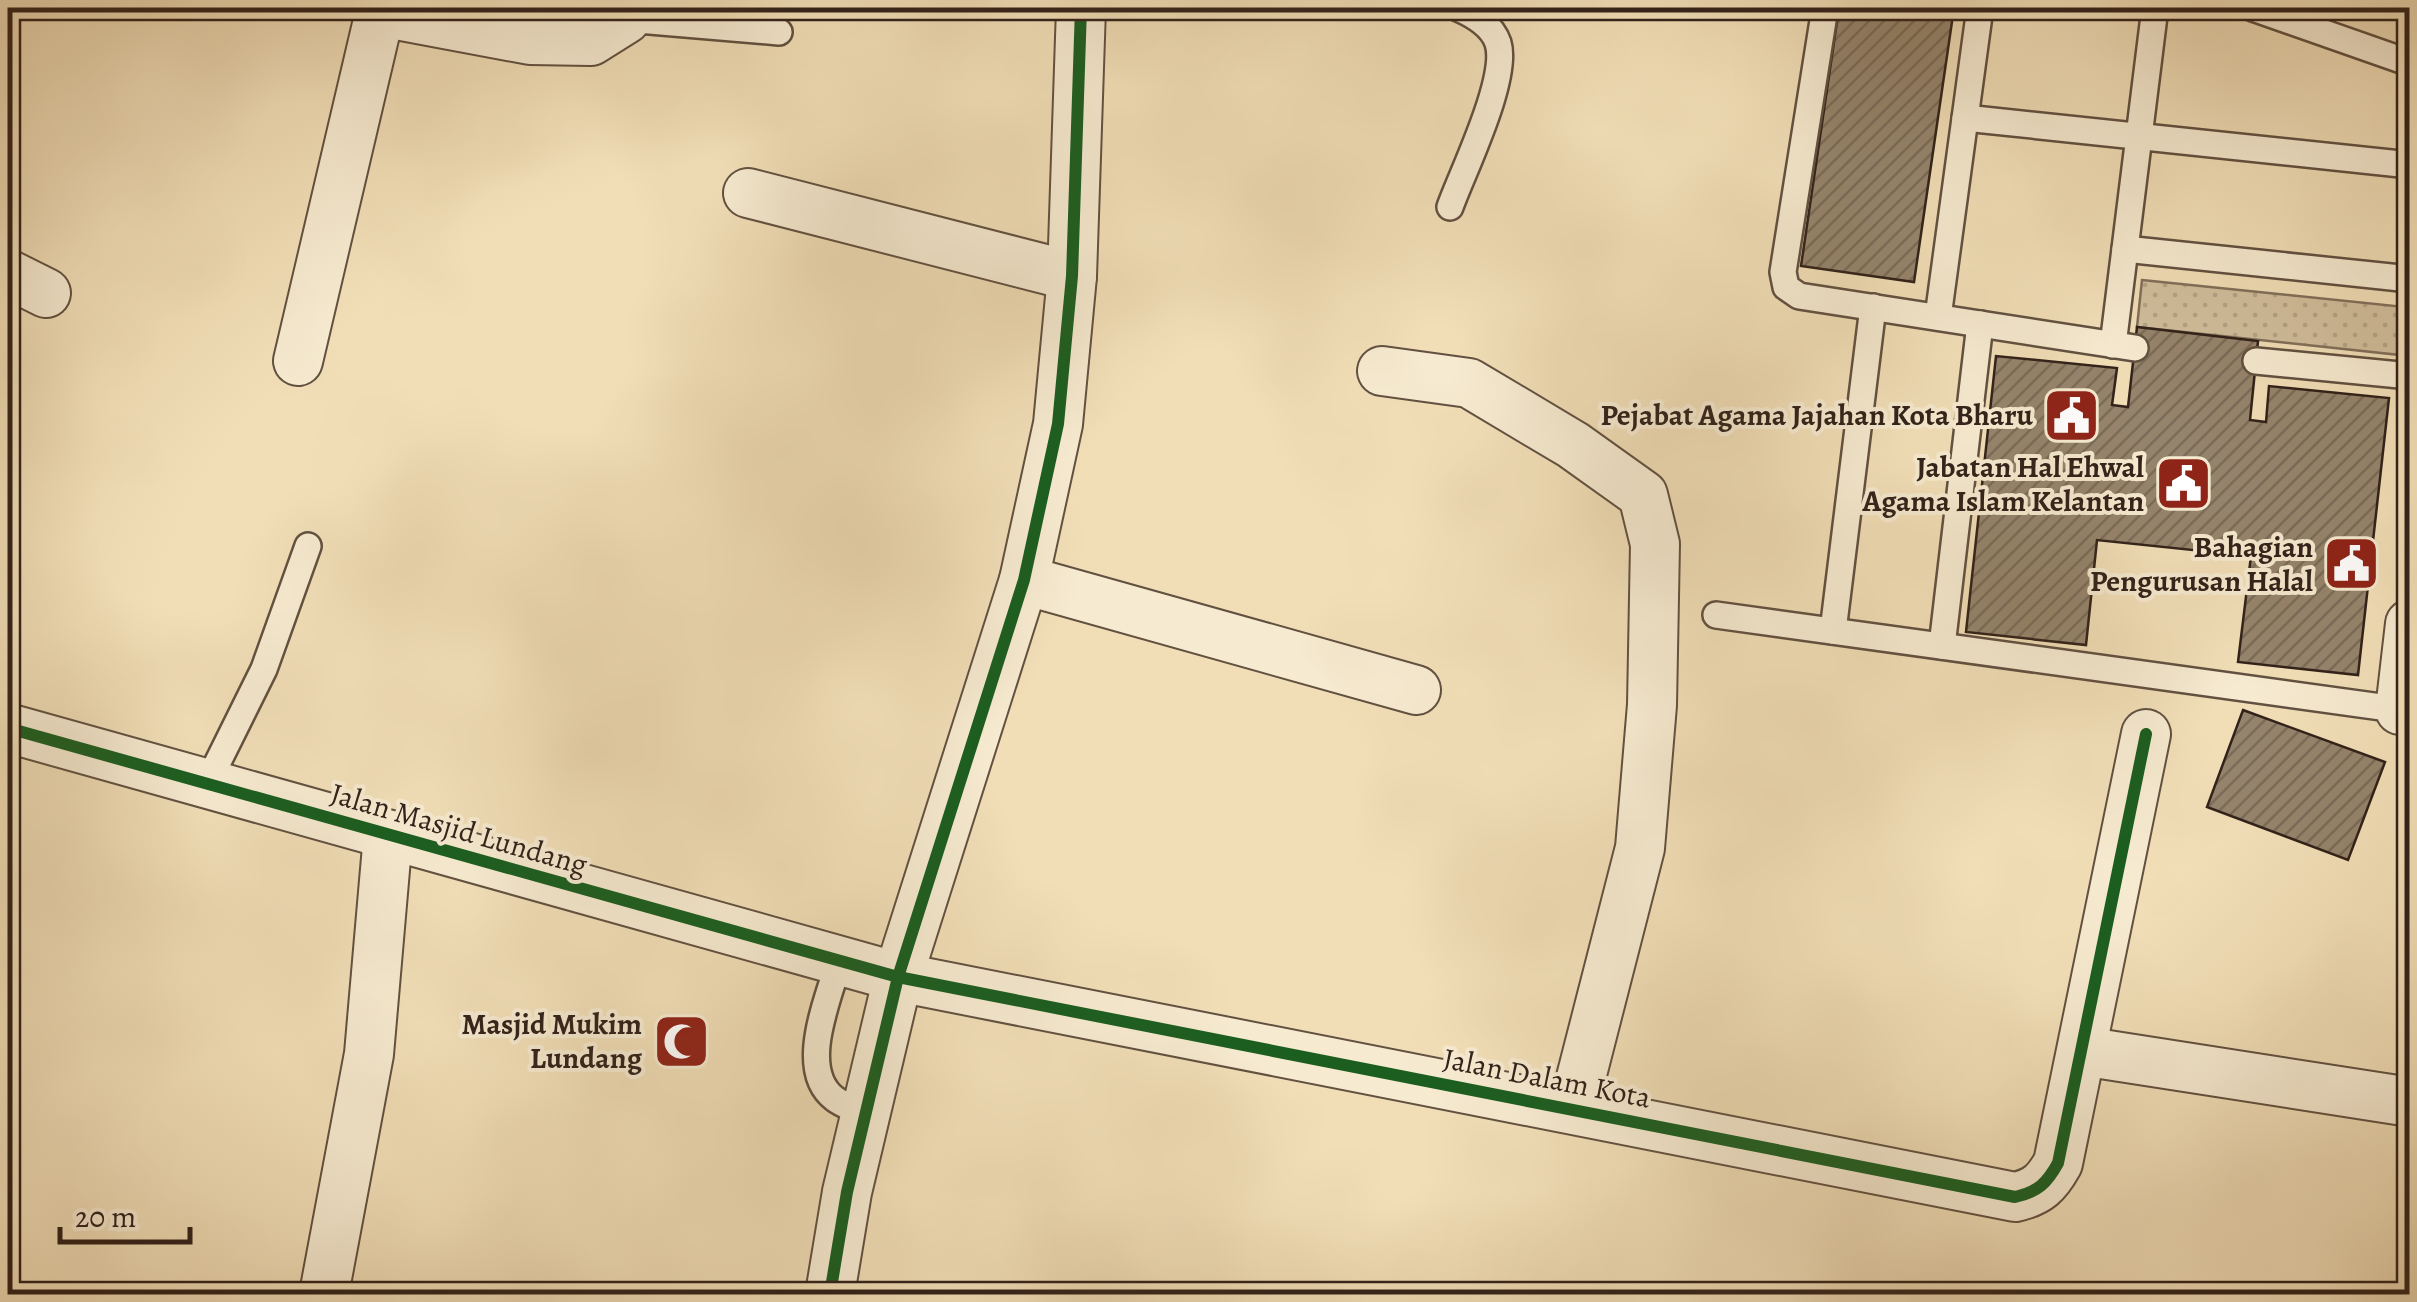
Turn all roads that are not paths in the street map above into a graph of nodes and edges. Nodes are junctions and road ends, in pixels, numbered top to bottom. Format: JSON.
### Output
{"nodes":[{"id":1,"x":1080,"y":8,"type":"edge"},
{"id":2,"x":1458,"y":8,"type":"edge"},
{"id":3,"x":1825,"y":8,"type":"edge"},
{"id":4,"x":1980,"y":8,"type":"edge"},
{"id":5,"x":2154,"y":8,"type":"edge"},
{"id":6,"x":2252,"y":8,"type":"edge"},
{"id":7,"x":368,"y":10,"type":"edge"},
{"id":8,"x":628,"y":14,"type":"edge"},
{"id":9,"x":779,"y":32,"type":"dead end"},
{"id":10,"x":2409,"y":62,"type":"edge"},
{"id":11,"x":1965,"y":118,"type":"junction"},
{"id":12,"x":2139,"y":139,"type":"junction"},
{"id":13,"x":2410,"y":165,"type":"edge"},
{"id":14,"x":748,"y":193,"type":"dead end"},
{"id":15,"x":1450,"y":207,"type":"dead end"},
{"id":16,"x":2125,"y":249,"type":"junction"},
{"id":17,"x":1072,"y":276,"type":"junction"},
{"id":18,"x":2410,"y":279,"type":"edge"},
{"id":19,"x":1874,"y":307,"type":"junction"},
{"id":20,"x":1938,"y":317,"type":"junction"},
{"id":21,"x":1980,"y":324,"type":"junction"},
{"id":22,"x":2256,"y":360,"type":"dead end"},
{"id":23,"x":298,"y":361,"type":"dead end"},
{"id":24,"x":1382,"y":371,"type":"dead end"},
{"id":25,"x":2410,"y":376,"type":"edge"},
{"id":26,"x":308,"y":546,"type":"dead end"},
{"id":27,"x":1024,"y":580,"type":"junction"},
{"id":28,"x":1716,"y":615,"type":"dead end"},
{"id":29,"x":2410,"y":624,"type":"edge"},
{"id":30,"x":1833,"y":630,"type":"junction"},
{"id":31,"x":1942,"y":646,"type":"junction"},
{"id":32,"x":1416,"y":690,"type":"dead end"},
{"id":33,"x":2404,"y":710,"type":"edge"},
{"id":34,"x":8,"y":728,"type":"edge"},
{"id":35,"x":2146,"y":734,"type":"dead end"},
{"id":36,"x":207,"y":784,"type":"junction"},
{"id":37,"x":388,"y":835,"type":"junction"},
{"id":38,"x":839,"y":961,"type":"junction"},
{"id":39,"x":898,"y":978,"type":"junction"},
{"id":40,"x":2082,"y":1051,"type":"junction"},
{"id":41,"x":2410,"y":1102,"type":"edge"},
{"id":42,"x":1573,"y":1108,"type":"junction"},
{"id":43,"x":864,"y":1114,"type":"junction"},
{"id":44,"x":324,"y":1294,"type":"edge"},
{"id":45,"x":830,"y":1294,"type":"edge"}],
"edges":[{"from":1,"to":17,"type":"street"},
{"from":2,"to":15,"type":"lane"},
{"from":3,"to":19,"type":"lane"},
{"from":4,"to":11,"type":"lane"},
{"from":5,"to":12,"type":"lane"},
{"from":6,"to":10,"type":"lane"},
{"from":7,"to":8,"type":"street"},
{"from":7,"to":23,"type":"street"},
{"from":8,"to":9,"type":"lane"},
{"from":11,"to":12,"type":"lane"},
{"from":11,"to":20,"type":"lane"},
{"from":12,"to":13,"type":"lane"},
{"from":12,"to":16,"type":"lane"},
{"from":14,"to":17,"type":"street"},
{"from":16,"to":18,"type":"lane"},
{"from":16,"to":21,"type":"lane"},
{"from":17,"to":27,"type":"street"},
{"from":19,"to":20,"type":"lane"},
{"from":19,"to":30,"type":"lane"},
{"from":20,"to":21,"type":"lane"},
{"from":21,"to":31,"type":"lane"},
{"from":22,"to":25,"type":"lane"},
{"from":24,"to":42,"type":"street"},
{"from":26,"to":36,"type":"lane"},
{"from":27,"to":32,"type":"street"},
{"from":27,"to":39,"type":"street"},
{"from":28,"to":30,"type":"lane"},
{"from":29,"to":33,"type":"street"},
{"from":30,"to":31,"type":"lane"},
{"from":31,"to":33,"type":"lane"},
{"from":34,"to":36,"type":"street","name":"Jalan Masjid Lundang"},
{"from":35,"to":40,"type":"street","name":"Jalan Dalam Kota"},
{"from":36,"to":37,"type":"street","name":"Jalan Masjid Lundang"},
{"from":37,"to":38,"type":"street","name":"Jalan Masjid Lundang"},
{"from":37,"to":44,"type":"street"},
{"from":38,"to":39,"type":"street","name":"Jalan Masjid Lundang"},
{"from":38,"to":43,"type":"lane"},
{"from":39,"to":42,"type":"street","name":"Jalan Dalam Kota"},
{"from":39,"to":43,"type":"street"},
{"from":40,"to":41,"type":"street"},
{"from":40,"to":42,"type":"street","name":"Jalan Dalam Kota"},
{"from":43,"to":45,"type":"street"}]}
